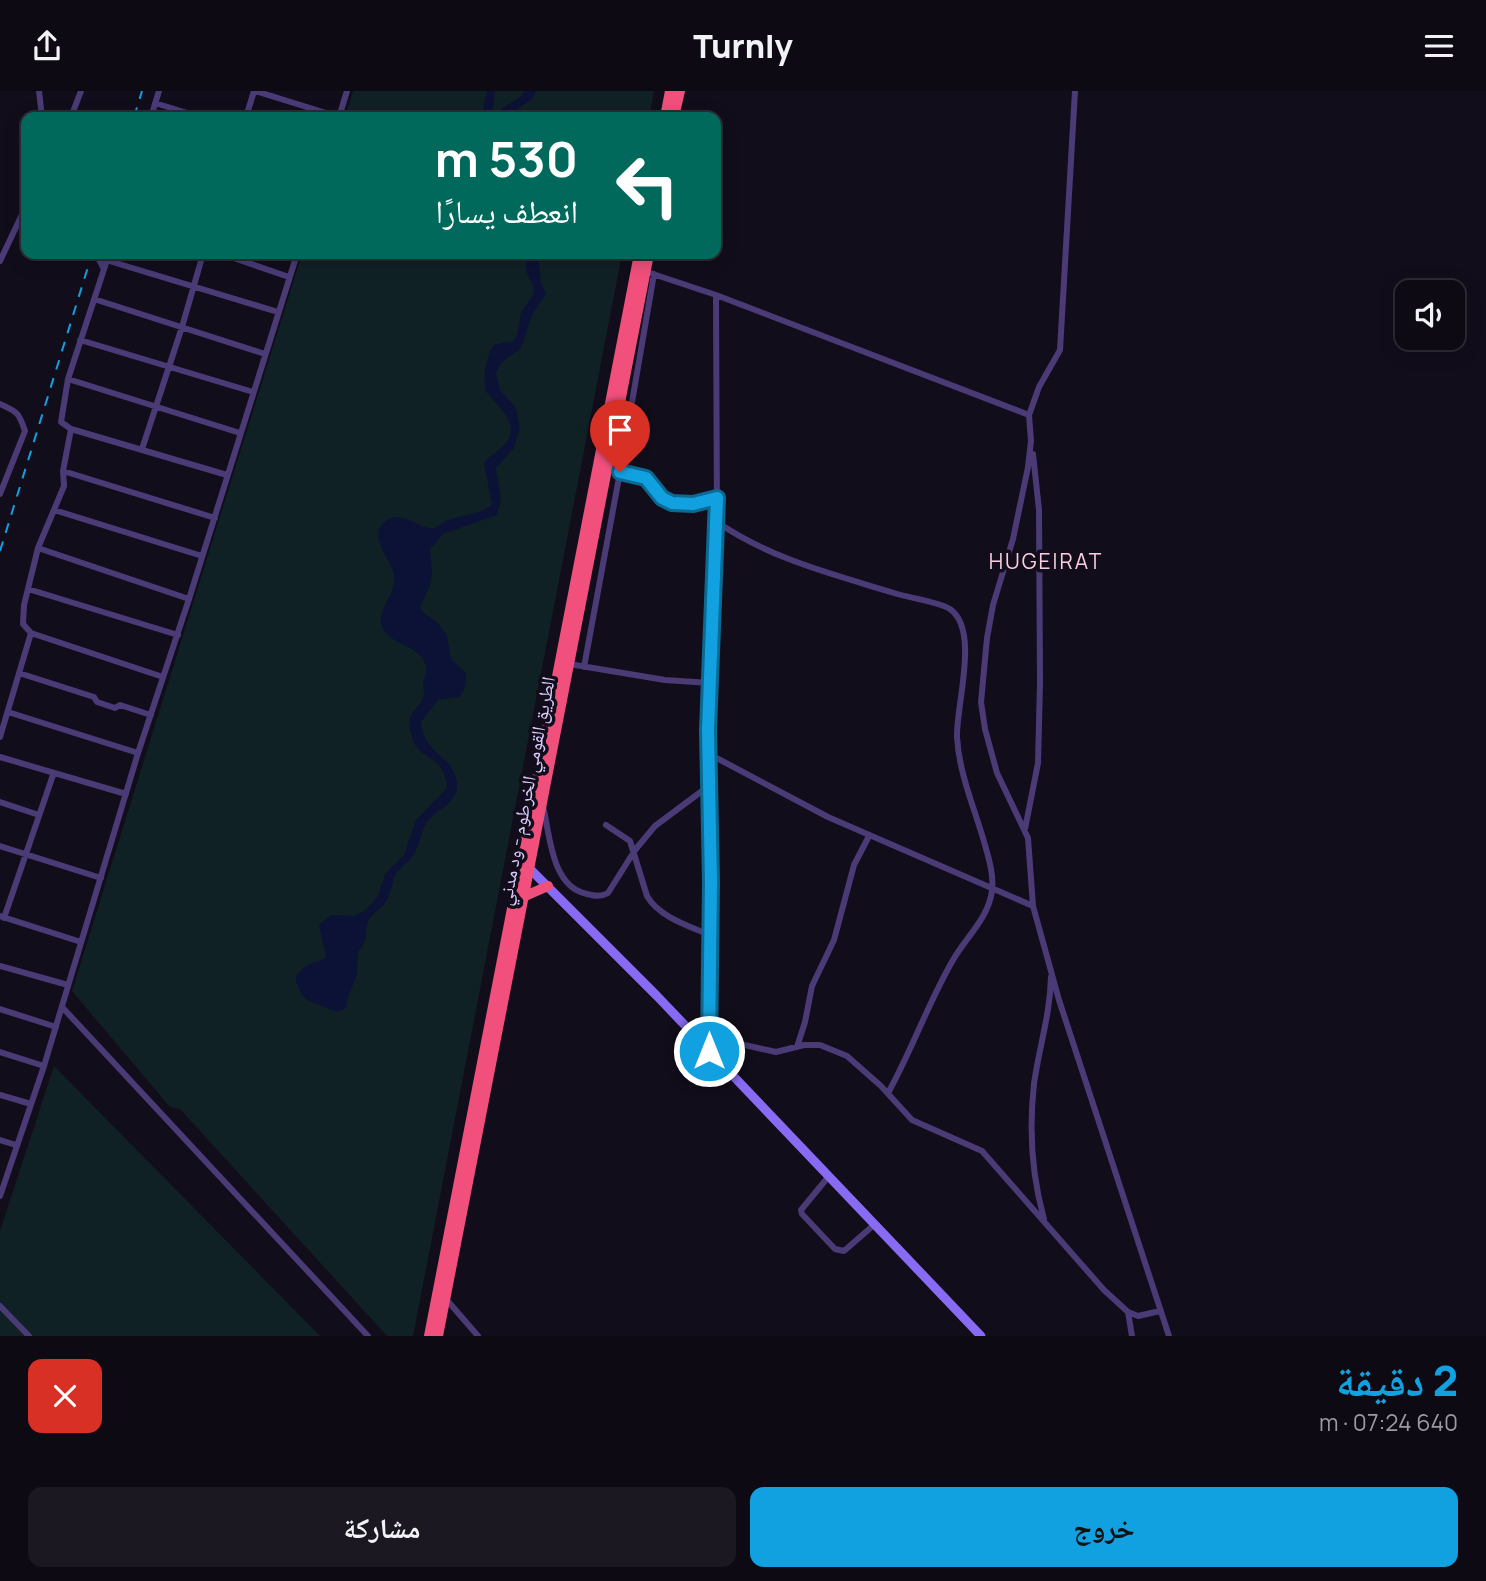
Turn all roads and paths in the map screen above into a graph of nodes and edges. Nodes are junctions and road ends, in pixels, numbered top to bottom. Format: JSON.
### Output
{"nodes":[{"id":1,"x":39,"y":91,"type":"edge"},
{"id":2,"x":81,"y":91,"type":"edge"},
{"id":3,"x":159,"y":91,"type":"edge"},
{"id":4,"x":254,"y":91,"type":"edge"},
{"id":5,"x":348,"y":91,"type":"edge"},
{"id":6,"x":670,"y":91,"type":"edge"},
{"id":7,"x":680,"y":91,"type":"edge"},
{"id":8,"x":1074,"y":91,"type":"edge"},
{"id":9,"x":155,"y":103,"type":"junction"},
{"id":10,"x":41,"y":112,"type":"edge"},
{"id":11,"x":73,"y":112,"type":"edge"},
{"id":12,"x":152,"y":112,"type":"edge"},
{"id":13,"x":184,"y":112,"type":"edge"},
{"id":14,"x":248,"y":112,"type":"edge"},
{"id":15,"x":323,"y":112,"type":"edge"},
{"id":16,"x":341,"y":112,"type":"edge"},
{"id":17,"x":666,"y":112,"type":"edge"},
{"id":18,"x":675,"y":112,"type":"edge"},
{"id":19,"x":21,"y":217,"type":"edge"},
{"id":20,"x":99,"y":259,"type":"edge"},
{"id":21,"x":106,"y":259,"type":"edge"},
{"id":22,"x":113,"y":259,"type":"edge"},
{"id":23,"x":201,"y":259,"type":"edge"},
{"id":24,"x":237,"y":259,"type":"edge"},
{"id":25,"x":295,"y":259,"type":"edge"},
{"id":26,"x":641,"y":259,"type":"edge"},
{"id":27,"x":648,"y":259,"type":"edge"},
{"id":28,"x":0,"y":261,"type":"edge"},
{"id":29,"x":104,"y":269,"type":"junction"},
{"id":30,"x":645,"y":272,"type":"junction"},
{"id":31,"x":289,"y":277,"type":"junction"},
{"id":32,"x":192,"y":286,"type":"junction"},
{"id":33,"x":716,"y":295,"type":"junction"},
{"id":34,"x":94,"y":299,"type":"junction"},
{"id":35,"x":278,"y":312,"type":"junction"},
{"id":36,"x":182,"y":327,"type":"junction"},
{"id":37,"x":80,"y":340,"type":"junction"},
{"id":38,"x":265,"y":354,"type":"junction"},
{"id":39,"x":168,"y":368,"type":"junction"},
{"id":40,"x":68,"y":379,"type":"junction"},
{"id":41,"x":253,"y":392,"type":"junction"},
{"id":42,"x":0,"y":404,"type":"edge"},
{"id":43,"x":156,"y":407,"type":"junction"},
{"id":44,"x":1029,"y":415,"type":"junction"},
{"id":45,"x":71,"y":429,"type":"junction"},
{"id":46,"x":240,"y":433,"type":"junction"},
{"id":47,"x":1031,"y":441,"type":"junction"},
{"id":48,"x":142,"y":449,"type":"junction"},
{"id":49,"x":606,"y":468,"type":"junction"},
{"id":50,"x":63,"y":471,"type":"junction"},
{"id":51,"x":620,"y":472,"type":"junction"},
{"id":52,"x":227,"y":475,"type":"junction"},
{"id":53,"x":0,"y":494,"type":"edge"},
{"id":54,"x":717,"y":498,"type":"junction"},
{"id":55,"x":54,"y":510,"type":"junction"},
{"id":56,"x":215,"y":517,"type":"junction"},
{"id":57,"x":717,"y":522,"type":"junction"},
{"id":58,"x":38,"y":548,"type":"junction"},
{"id":59,"x":202,"y":556,"type":"junction"},
{"id":60,"x":28,"y":589,"type":"junction"},
{"id":61,"x":190,"y":599,"type":"junction"},
{"id":62,"x":31,"y":633,"type":"junction"},
{"id":63,"x":178,"y":635,"type":"junction"},
{"id":64,"x":569,"y":664,"type":"junction"},
{"id":65,"x":583,"y":667,"type":"junction"},
{"id":66,"x":19,"y":673,"type":"junction"},
{"id":67,"x":163,"y":677,"type":"junction"},
{"id":68,"x":710,"y":683,"type":"junction"},
{"id":69,"x":8,"y":712,"type":"junction"},
{"id":70,"x":150,"y":715,"type":"junction"},
{"id":71,"x":0,"y":737,"type":"edge"},
{"id":72,"x":138,"y":753,"type":"junction"},
{"id":73,"x":709,"y":754,"type":"junction"},
{"id":74,"x":0,"y":757,"type":"edge"},
{"id":75,"x":53,"y":775,"type":"junction"},
{"id":76,"x":710,"y":785,"type":"junction"},
{"id":77,"x":126,"y":794,"type":"junction"},
{"id":78,"x":542,"y":800,"type":"junction"},
{"id":79,"x":0,"y":802,"type":"edge"},
{"id":80,"x":39,"y":815,"type":"junction"},
{"id":81,"x":606,"y":825,"type":"dead end"},
{"id":82,"x":1025,"y":829,"type":"junction"},
{"id":83,"x":869,"y":836,"type":"junction"},
{"id":84,"x":0,"y":846,"type":"edge"},
{"id":85,"x":635,"y":850,"type":"junction"},
{"id":86,"x":27,"y":854,"type":"junction"},
{"id":87,"x":525,"y":864,"type":"junction"},
{"id":88,"x":101,"y":878,"type":"junction"},
{"id":89,"x":548,"y":886,"type":"junction"},
{"id":90,"x":992,"y":890,"type":"junction"},
{"id":91,"x":523,"y":897,"type":"junction"},
{"id":92,"x":1034,"y":906,"type":"junction"},
{"id":93,"x":2,"y":917,"type":"edge"},
{"id":94,"x":710,"y":935,"type":"junction"},
{"id":95,"x":81,"y":942,"type":"junction"},
{"id":96,"x":0,"y":966,"type":"edge"},
{"id":97,"x":1051,"y":971,"type":"junction"},
{"id":98,"x":68,"y":985,"type":"junction"},
{"id":99,"x":62,"y":1007,"type":"junction"},
{"id":100,"x":0,"y":1009,"type":"edge"},
{"id":101,"x":56,"y":1027,"type":"junction"},
{"id":102,"x":709,"y":1037,"type":"junction"},
{"id":103,"x":797,"y":1047,"type":"junction"},
{"id":104,"x":709,"y":1051,"type":"junction"},
{"id":105,"x":0,"y":1052,"type":"edge"},
{"id":106,"x":44,"y":1066,"type":"junction"},
{"id":107,"x":888,"y":1093,"type":"junction"},
{"id":108,"x":0,"y":1095,"type":"edge"},
{"id":109,"x":31,"y":1104,"type":"junction"},
{"id":110,"x":0,"y":1140,"type":"edge"},
{"id":111,"x":16,"y":1145,"type":"junction"},
{"id":112,"x":829,"y":1176,"type":"junction"},
{"id":113,"x":2,"y":1182,"type":"edge"},
{"id":114,"x":0,"y":1196,"type":"edge"},
{"id":115,"x":1044,"y":1221,"type":"junction"},
{"id":116,"x":875,"y":1224,"type":"junction"},
{"id":117,"x":446,"y":1299,"type":"junction"},
{"id":118,"x":0,"y":1306,"type":"edge"},
{"id":119,"x":1160,"y":1311,"type":"junction"},
{"id":120,"x":1128,"y":1312,"type":"junction"},
{"id":121,"x":29,"y":1336,"type":"edge"},
{"id":122,"x":368,"y":1336,"type":"edge"},
{"id":123,"x":429,"y":1336,"type":"edge"},
{"id":124,"x":438,"y":1336,"type":"edge"},
{"id":125,"x":478,"y":1336,"type":"edge"},
{"id":126,"x":981,"y":1336,"type":"edge"},
{"id":127,"x":1132,"y":1336,"type":"edge"},
{"id":128,"x":1169,"y":1336,"type":"edge"}],
"edges":[{"from":1,"to":10,"type":"street"},
{"from":2,"to":11,"type":"street"},
{"from":3,"to":9,"type":"street"},
{"from":4,"to":14,"type":"street"},
{"from":4,"to":15,"type":"street"},
{"from":5,"to":16,"type":"street"},
{"from":6,"to":17,"type":"highway"},
{"from":7,"to":18,"type":"highway"},
{"from":8,"to":44,"type":"street"},
{"from":9,"to":12,"type":"street"},
{"from":9,"to":13,"type":"street"},
{"from":19,"to":28,"type":"street"},
{"from":20,"to":29,"type":"street"},
{"from":21,"to":29,"type":"street"},
{"from":22,"to":32,"type":"street"},
{"from":23,"to":32,"type":"street"},
{"from":24,"to":31,"type":"street"},
{"from":25,"to":31,"type":"street"},
{"from":26,"to":30,"type":"highway","name":"الطريق القومي الخرطوم - ود مدني"},
{"from":27,"to":30,"type":"highway","name":"الطريق القومي الخرطوم - ود مدني"},
{"from":29,"to":34,"type":"street"},
{"from":30,"to":33,"type":"street"},
{"from":30,"to":49,"type":"highway","name":"الطريق القومي الخرطوم - ود مدني"},
{"from":30,"to":51,"type":"street"},
{"from":30,"to":87,"type":"highway","name":"الطريق القومي الخرطوم - ود مدني"},
{"from":31,"to":35,"type":"street"},
{"from":32,"to":35,"type":"street"},
{"from":32,"to":36,"type":"street"},
{"from":33,"to":44,"type":"street"},
{"from":33,"to":54,"type":"street"},
{"from":34,"to":36,"type":"street"},
{"from":34,"to":37,"type":"street"},
{"from":35,"to":38,"type":"street"},
{"from":36,"to":38,"type":"street"},
{"from":36,"to":39,"type":"street"},
{"from":37,"to":39,"type":"street"},
{"from":37,"to":40,"type":"street"},
{"from":38,"to":41,"type":"street"},
{"from":39,"to":41,"type":"street"},
{"from":39,"to":43,"type":"street"},
{"from":40,"to":43,"type":"street"},
{"from":40,"to":45,"type":"street"},
{"from":41,"to":46,"type":"street"},
{"from":42,"to":53,"type":"street"},
{"from":43,"to":46,"type":"street"},
{"from":43,"to":48,"type":"street"},
{"from":44,"to":47,"type":"street"},
{"from":45,"to":48,"type":"street"},
{"from":45,"to":50,"type":"street"},
{"from":46,"to":52,"type":"street"},
{"from":47,"to":82,"type":"street"},
{"from":47,"to":82,"type":"street"},
{"from":48,"to":52,"type":"street"},
{"from":49,"to":51,"type":"street"},
{"from":49,"to":64,"type":"highway","name":"الطريق القومي الخرطوم - ود مدني"},
{"from":50,"to":55,"type":"street"},
{"from":50,"to":56,"type":"street"},
{"from":51,"to":54,"type":"street"},
{"from":51,"to":65,"type":"street"},
{"from":52,"to":56,"type":"street"},
{"from":54,"to":57,"type":"street"},
{"from":55,"to":58,"type":"street"},
{"from":55,"to":59,"type":"street"},
{"from":56,"to":59,"type":"street"},
{"from":57,"to":68,"type":"street"},
{"from":57,"to":90,"type":"street"},
{"from":58,"to":60,"type":"street"},
{"from":58,"to":61,"type":"street"},
{"from":59,"to":61,"type":"street"},
{"from":60,"to":62,"type":"street"},
{"from":60,"to":63,"type":"street"},
{"from":61,"to":63,"type":"street"},
{"from":62,"to":66,"type":"street"},
{"from":62,"to":67,"type":"street"},
{"from":63,"to":67,"type":"street"},
{"from":64,"to":65,"type":"street"},
{"from":64,"to":78,"type":"highway","name":"الطريق القومي الخرطوم - ود مدني"},
{"from":65,"to":68,"type":"street"},
{"from":66,"to":69,"type":"street"},
{"from":66,"to":70,"type":"street"},
{"from":67,"to":70,"type":"street"},
{"from":68,"to":73,"type":"street"},
{"from":69,"to":71,"type":"street"},
{"from":69,"to":72,"type":"street"},
{"from":70,"to":72,"type":"street"},
{"from":72,"to":77,"type":"street"},
{"from":73,"to":76,"type":"street"},
{"from":73,"to":83,"type":"street"},
{"from":74,"to":75,"type":"street"},
{"from":75,"to":77,"type":"street"},
{"from":75,"to":80,"type":"street"},
{"from":76,"to":85,"type":"street"},
{"from":76,"to":94,"type":"street"},
{"from":77,"to":88,"type":"street"},
{"from":78,"to":85,"type":"street"},
{"from":78,"to":87,"type":"highway","name":"الطريق القومي الخرطوم - ود مدني"},
{"from":79,"to":80,"type":"street"},
{"from":80,"to":86,"type":"street"},
{"from":81,"to":85,"type":"street"},
{"from":82,"to":92,"type":"street"},
{"from":83,"to":90,"type":"street"},
{"from":83,"to":103,"type":"street"},
{"from":84,"to":86,"type":"street"},
{"from":85,"to":94,"type":"street"},
{"from":86,"to":88,"type":"street"},
{"from":86,"to":93,"type":"street"},
{"from":87,"to":89,"type":"street"},
{"from":87,"to":91,"type":"highway","name":"الطريق القومي الخرطوم - ود مدني"},
{"from":87,"to":123,"type":"highway","name":"الطريق القومي الخرطوم - ود مدني"},
{"from":88,"to":95,"type":"street"},
{"from":89,"to":91,"type":"highway"},
{"from":89,"to":104,"type":"street"},
{"from":90,"to":92,"type":"street"},
{"from":90,"to":107,"type":"street"},
{"from":91,"to":117,"type":"highway","name":"الطريق القومي الخرطوم - ود مدني"},
{"from":92,"to":97,"type":"street"},
{"from":93,"to":95,"type":"street"},
{"from":94,"to":102,"type":"street"},
{"from":95,"to":98,"type":"street"},
{"from":96,"to":98,"type":"street"},
{"from":97,"to":115,"type":"street"},
{"from":97,"to":119,"type":"street"},
{"from":98,"to":99,"type":"street"},
{"from":99,"to":101,"type":"street"},
{"from":99,"to":122,"type":"street"},
{"from":100,"to":101,"type":"street"},
{"from":101,"to":106,"type":"street"},
{"from":102,"to":103,"type":"street"},
{"from":102,"to":104,"type":"street"},
{"from":103,"to":107,"type":"street"},
{"from":104,"to":112,"type":"street"},
{"from":105,"to":106,"type":"street"},
{"from":106,"to":109,"type":"street"},
{"from":107,"to":115,"type":"street"},
{"from":108,"to":109,"type":"street"},
{"from":109,"to":111,"type":"street"},
{"from":110,"to":111,"type":"street"},
{"from":111,"to":113,"type":"street"},
{"from":112,"to":116,"type":"street"},
{"from":112,"to":116,"type":"street"},
{"from":113,"to":114,"type":"street"},
{"from":115,"to":120,"type":"street"},
{"from":116,"to":126,"type":"street"},
{"from":117,"to":124,"type":"highway","name":"الطريق القومي الخرطوم - ود مدني"},
{"from":117,"to":125,"type":"street"},
{"from":118,"to":121,"type":"street"},
{"from":119,"to":120,"type":"street"},
{"from":119,"to":128,"type":"street"},
{"from":120,"to":127,"type":"street"}]}
